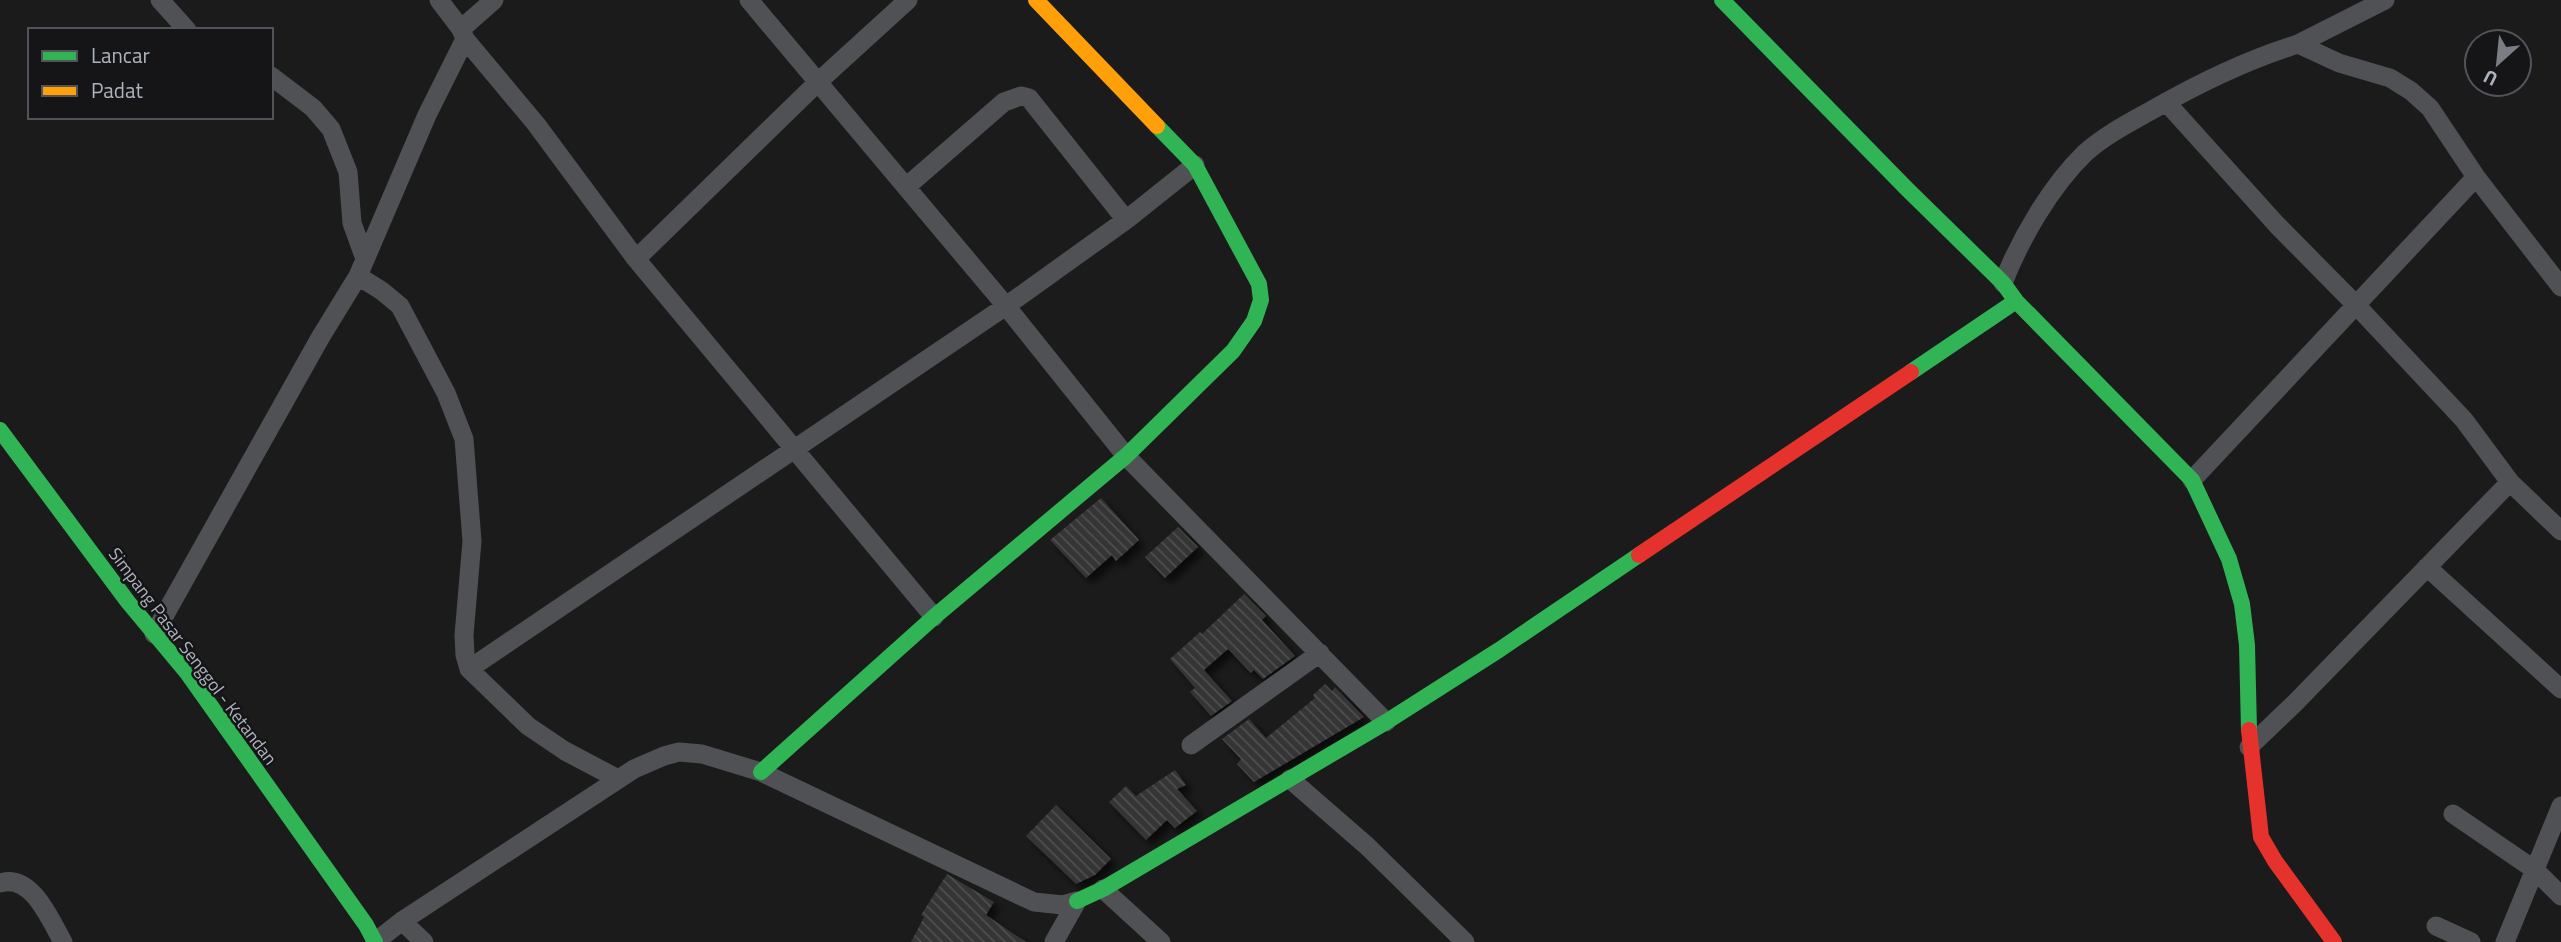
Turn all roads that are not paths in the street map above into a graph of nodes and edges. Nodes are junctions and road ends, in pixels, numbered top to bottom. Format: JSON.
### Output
{"nodes":[{"id":1,"x":160,"y":0,"type":"edge"},
{"id":2,"x":439,"y":0,"type":"edge"},
{"id":3,"x":494,"y":0,"type":"edge"},
{"id":4,"x":749,"y":0,"type":"edge"},
{"id":5,"x":908,"y":0,"type":"edge"},
{"id":6,"x":1036,"y":0,"type":"edge"},
{"id":7,"x":1722,"y":0,"type":"edge"},
{"id":8,"x":2385,"y":0,"type":"edge"},
{"id":9,"x":185,"y":28,"type":"edge"},
{"id":10,"x":463,"y":34,"type":"junction"},
{"id":11,"x":2298,"y":44,"type":"junction"},
{"id":12,"x":273,"y":78,"type":"edge"},
{"id":13,"x":818,"y":82,"type":"junction"},
{"id":14,"x":2166,"y":102,"type":"junction"},
{"id":15,"x":1195,"y":165,"type":"junction"},
{"id":16,"x":2476,"y":177,"type":"junction"},
{"id":17,"x":906,"y":187,"type":"junction"},
{"id":18,"x":1126,"y":220,"type":"junction"},
{"id":19,"x":636,"y":259,"type":"junction"},
{"id":20,"x":361,"y":267,"type":"junction"},
{"id":21,"x":2003,"y":284,"type":"junction"},
{"id":22,"x":2561,"y":287,"type":"edge"},
{"id":23,"x":2016,"y":301,"type":"junction"},
{"id":24,"x":1006,"y":306,"type":"junction"},
{"id":25,"x":2357,"y":306,"type":"junction"},
{"id":26,"x":0,"y":430,"type":"edge"},
{"id":27,"x":793,"y":449,"type":"junction"},
{"id":28,"x":1126,"y":456,"type":"junction"},
{"id":29,"x":2192,"y":480,"type":"junction"},
{"id":30,"x":2511,"y":482,"type":"junction"},
{"id":31,"x":2561,"y":531,"type":"edge"},
{"id":32,"x":2427,"y":567,"type":"junction"},
{"id":33,"x":934,"y":617,"type":"junction"},
{"id":34,"x":154,"y":634,"type":"junction"},
{"id":35,"x":1320,"y":653,"type":"junction"},
{"id":36,"x":469,"y":669,"type":"junction"},
{"id":37,"x":2561,"y":689,"type":"edge"},
{"id":38,"x":1386,"y":722,"type":"junction"},
{"id":39,"x":1191,"y":745,"type":"dead end"},
{"id":40,"x":2249,"y":747,"type":"junction"},
{"id":41,"x":761,"y":772,"type":"junction"},
{"id":42,"x":618,"y":779,"type":"junction"},
{"id":43,"x":1290,"y":779,"type":"junction"},
{"id":44,"x":2561,"y":806,"type":"edge"},
{"id":45,"x":2453,"y":814,"type":"dead end"},
{"id":46,"x":2535,"y":870,"type":"junction"},
{"id":47,"x":0,"y":883,"type":"edge"},
{"id":48,"x":1102,"y":889,"type":"junction"},
{"id":49,"x":2561,"y":896,"type":"edge"},
{"id":50,"x":1077,"y":901,"type":"junction"},
{"id":51,"x":402,"y":921,"type":"junction"},
{"id":52,"x":2436,"y":926,"type":"dead end"},
{"id":53,"x":63,"y":942,"type":"edge"},
{"id":54,"x":375,"y":942,"type":"edge"},
{"id":55,"x":424,"y":942,"type":"edge"},
{"id":56,"x":1054,"y":942,"type":"edge"},
{"id":57,"x":1161,"y":942,"type":"edge"},
{"id":58,"x":1465,"y":942,"type":"edge"},
{"id":59,"x":2334,"y":942,"type":"edge"},
{"id":60,"x":2471,"y":942,"type":"edge"},
{"id":61,"x":2505,"y":942,"type":"edge"}],
"edges":[{"from":1,"to":9,"type":"street"},
{"from":2,"to":10,"type":"street"},
{"from":3,"to":10,"type":"street"},
{"from":4,"to":13,"type":"street"},
{"from":5,"to":13,"type":"street"},
{"from":6,"to":15,"type":"street"},
{"from":7,"to":21,"type":"street"},
{"from":8,"to":11,"type":"street"},
{"from":10,"to":19,"type":"street"},
{"from":10,"to":20,"type":"street"},
{"from":11,"to":14,"type":"street"},
{"from":11,"to":16,"type":"street"},
{"from":12,"to":20,"type":"street"},
{"from":13,"to":17,"type":"street"},
{"from":13,"to":19,"type":"street"},
{"from":14,"to":21,"type":"street"},
{"from":14,"to":25,"type":"street"},
{"from":15,"to":18,"type":"street"},
{"from":15,"to":28,"type":"street"},
{"from":16,"to":22,"type":"street"},
{"from":16,"to":25,"type":"street"},
{"from":17,"to":18,"type":"street"},
{"from":17,"to":24,"type":"street"},
{"from":18,"to":24,"type":"street"},
{"from":19,"to":27,"type":"street"},
{"from":20,"to":34,"type":"street"},
{"from":20,"to":36,"type":"street"},
{"from":21,"to":23,"type":"street"},
{"from":23,"to":29,"type":"street"},
{"from":23,"to":38,"type":"street"},
{"from":24,"to":27,"type":"street"},
{"from":24,"to":28,"type":"street"},
{"from":25,"to":29,"type":"street"},
{"from":25,"to":30,"type":"street"},
{"from":26,"to":34,"type":"street","name":"Simpang Pasar Senggol - Ketandan"},
{"from":27,"to":33,"type":"street"},
{"from":27,"to":36,"type":"street"},
{"from":28,"to":33,"type":"street"},
{"from":28,"to":35,"type":"street"},
{"from":29,"to":40,"type":"street"},
{"from":30,"to":31,"type":"street"},
{"from":30,"to":32,"type":"street"},
{"from":32,"to":37,"type":"street"},
{"from":32,"to":40,"type":"street"},
{"from":33,"to":41,"type":"street"},
{"from":34,"to":54,"type":"street","name":"Simpang Pasar Senggol - Ketandan"},
{"from":35,"to":38,"type":"street"},
{"from":35,"to":39,"type":"street"},
{"from":36,"to":42,"type":"street"},
{"from":38,"to":43,"type":"street"},
{"from":40,"to":59,"type":"street"},
{"from":41,"to":42,"type":"street"},
{"from":41,"to":50,"type":"street"},
{"from":42,"to":51,"type":"street"},
{"from":43,"to":48,"type":"street"},
{"from":43,"to":58,"type":"street"},
{"from":44,"to":46,"type":"street"},
{"from":45,"to":46,"type":"street"},
{"from":46,"to":49,"type":"street"},
{"from":46,"to":61,"type":"street"},
{"from":47,"to":53,"type":"street"},
{"from":48,"to":50,"type":"street"},
{"from":48,"to":57,"type":"street"},
{"from":50,"to":56,"type":"street"},
{"from":51,"to":54,"type":"street"},
{"from":51,"to":55,"type":"street"},
{"from":52,"to":60,"type":"street"}]}
